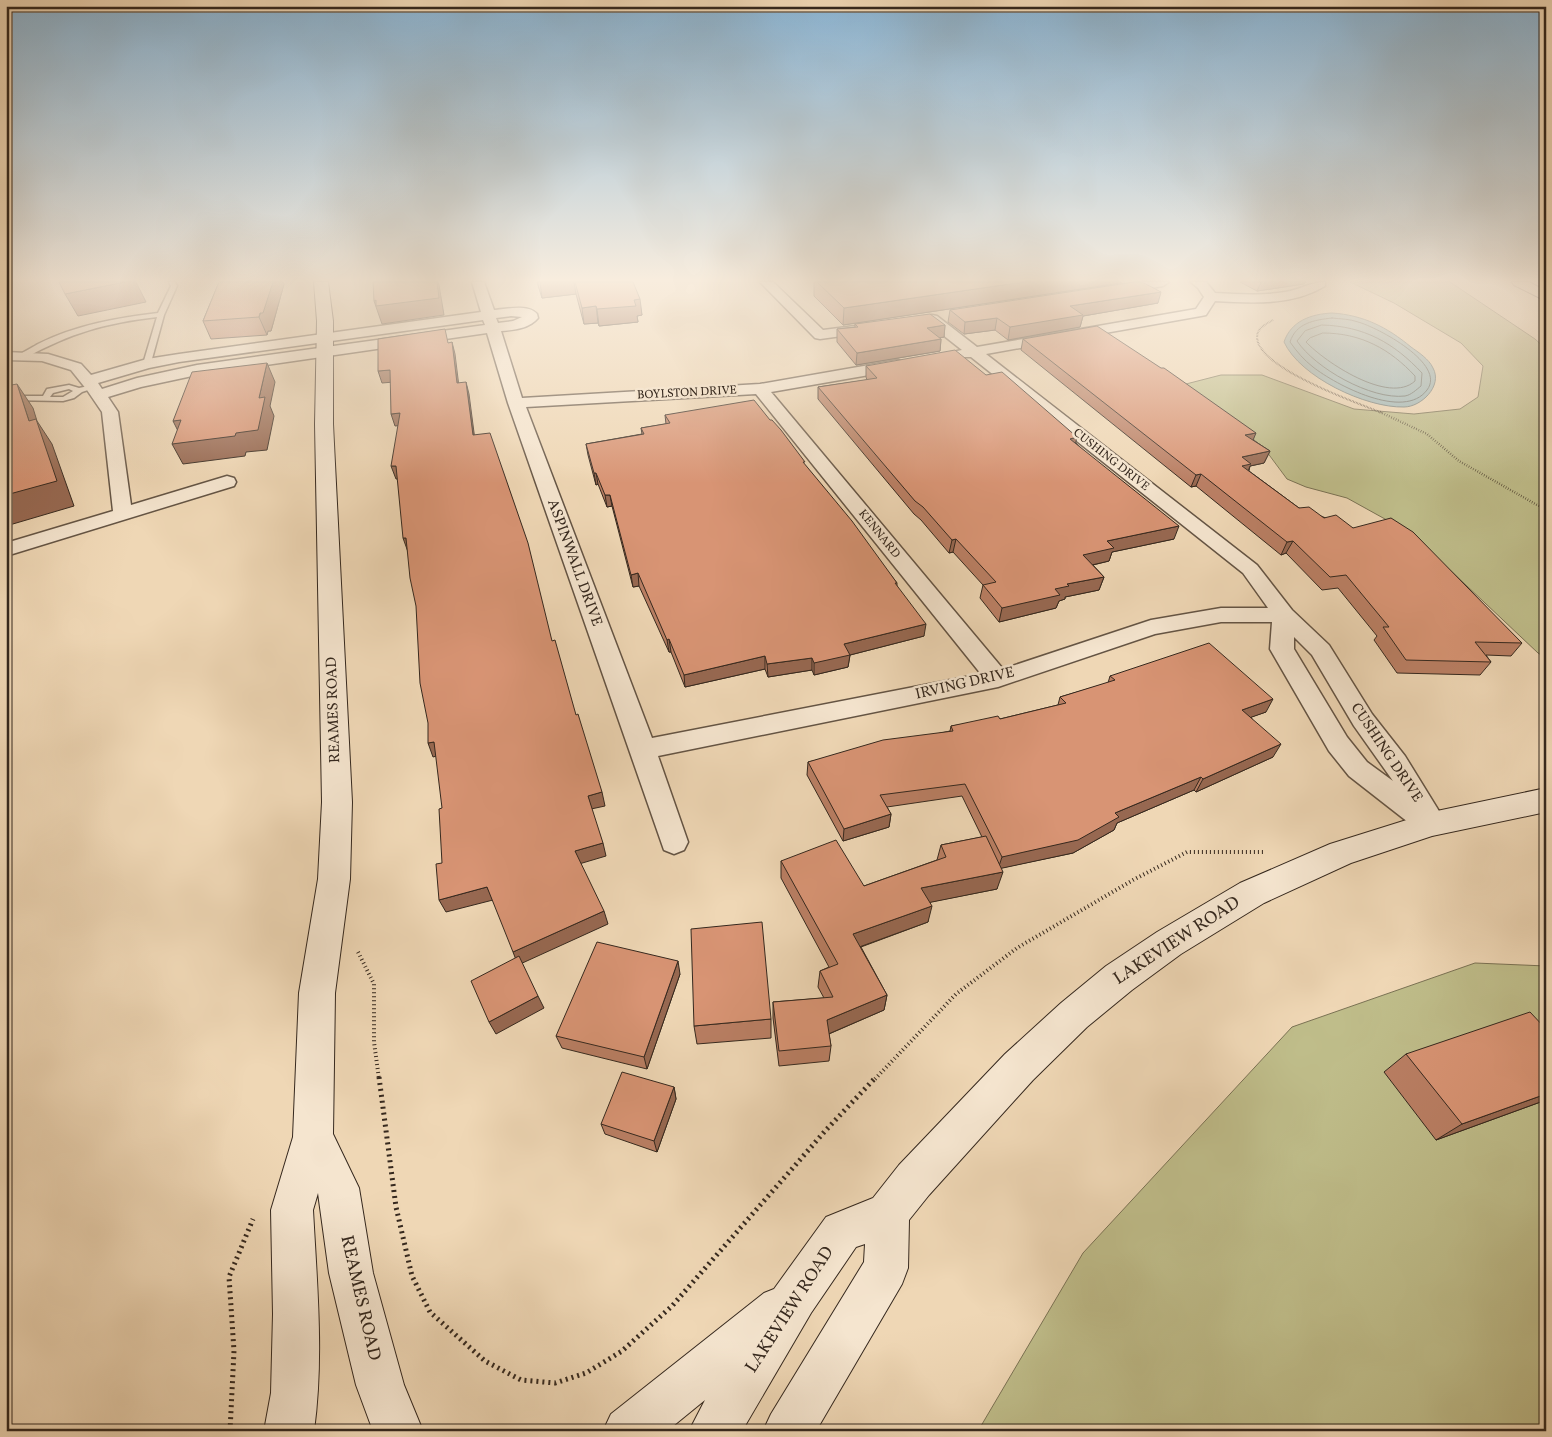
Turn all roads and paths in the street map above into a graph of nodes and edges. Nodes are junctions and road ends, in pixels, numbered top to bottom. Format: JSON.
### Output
{"nodes":[{"id":1,"x":35,"y":349,"type":"edge"},
{"id":2,"x":151,"y":349,"type":"edge"},
{"id":3,"x":286,"y":349,"type":"edge"},
{"id":4,"x":304,"y":349,"type":"edge"},
{"id":5,"x":324,"y":349,"type":"edge"},
{"id":6,"x":498,"y":349,"type":"edge"},
{"id":7,"x":969,"y":349,"type":"edge"},
{"id":8,"x":990,"y":349,"type":"edge"},
{"id":9,"x":1261,"y":349,"type":"edge"},
{"id":10,"x":973,"y":352,"type":"junction"},
{"id":11,"x":6,"y":356,"type":"edge"},
{"id":12,"x":22,"y":356,"type":"junction"},
{"id":13,"x":944,"y":357,"type":"edge"},
{"id":14,"x":915,"y":362,"type":"edge"},
{"id":15,"x":147,"y":364,"type":"junction"},
{"id":16,"x":89,"y":388,"type":"junction"},
{"id":17,"x":760,"y":389,"type":"junction"},
{"id":18,"x":6,"y":398,"type":"edge"},
{"id":19,"x":516,"y":403,"type":"junction"},
{"id":20,"x":227,"y":482,"type":"dead end"},
{"id":21,"x":1546,"y":510,"type":"edge"},
{"id":22,"x":123,"y":514,"type":"junction"},
{"id":23,"x":6,"y":550,"type":"edge"},
{"id":24,"x":1284,"y":615,"type":"junction"},
{"id":25,"x":998,"y":679,"type":"junction"},
{"id":26,"x":643,"y":749,"type":"junction"},
{"id":27,"x":1546,"y":800,"type":"edge"},
{"id":28,"x":1432,"y":824,"type":"junction"},
{"id":29,"x":674,"y":842,"type":"dead end"},
{"id":30,"x":1187,"y":852,"type":"dead end"},
{"id":31,"x":374,"y":984,"type":"dead end"},
{"id":32,"x":313,"y":1137,"type":"junction"},
{"id":33,"x":888,"y":1213,"type":"junction"},
{"id":34,"x":228,"y":1277,"type":"dead end"},
{"id":35,"x":795,"y":1297,"type":"junction"},
{"id":36,"x":230,"y":1431,"type":"edge"},
{"id":37,"x":289,"y":1431,"type":"edge"},
{"id":38,"x":398,"y":1431,"type":"edge"},
{"id":39,"x":628,"y":1431,"type":"edge"},
{"id":40,"x":714,"y":1431,"type":"edge"},
{"id":41,"x":788,"y":1431,"type":"edge"}],
"edges":[{"from":1,"to":12,"type":"lane"},
{"from":2,"to":15,"type":"lane"},
{"from":3,"to":15,"type":"street"},
{"from":4,"to":16,"type":"street"},
{"from":5,"to":32,"type":"main road","name":"REAMES ROAD"},
{"from":6,"to":19,"type":"street","name":"ASPINWALL DRIVE"},
{"from":7,"to":10,"type":"street","name":"CUSHING DRIVE"},
{"from":8,"to":10,"type":"street"},
{"from":9,"to":21,"type":"path"},
{"from":10,"to":13,"type":"street"},
{"from":10,"to":24,"type":"street","name":"CUSHING DRIVE"},
{"from":11,"to":12,"type":"street"},
{"from":12,"to":16,"type":"street"},
{"from":14,"to":17,"type":"street","name":"BOYLSTON DRIVE"},
{"from":15,"to":16,"type":"street"},
{"from":16,"to":18,"type":"lane"},
{"from":16,"to":22,"type":"street"},
{"from":17,"to":19,"type":"street","name":"BOYLSTON DRIVE"},
{"from":17,"to":25,"type":"street","name":"KENNARD"},
{"from":19,"to":26,"type":"street","name":"ASPINWALL DRIVE"},
{"from":20,"to":22,"type":"street"},
{"from":22,"to":23,"type":"street"},
{"from":24,"to":25,"type":"street","name":"IRVING DRIVE"},
{"from":24,"to":28,"type":"street","name":"CUSHING DRIVE"},
{"from":24,"to":28,"type":"street","name":"CUSHING DRIVE"},
{"from":25,"to":26,"type":"street","name":"IRVING DRIVE"},
{"from":26,"to":29,"type":"street","name":"ASPINWALL DRIVE"},
{"from":27,"to":28,"type":"main road","name":"LAKEVIEW ROAD"},
{"from":28,"to":33,"type":"main road","name":"LAKEVIEW ROAD"},
{"from":30,"to":31,"type":"path"},
{"from":32,"to":37,"type":"main road","name":"REAMES ROAD"},
{"from":32,"to":38,"type":"main road","name":"REAMES ROAD"},
{"from":33,"to":35,"type":"main road","name":"LAKEVIEW ROAD"},
{"from":33,"to":41,"type":"main road"},
{"from":34,"to":36,"type":"path"},
{"from":35,"to":39,"type":"main road"},
{"from":35,"to":40,"type":"main road","name":"LAKEVIEW ROAD"}]}
